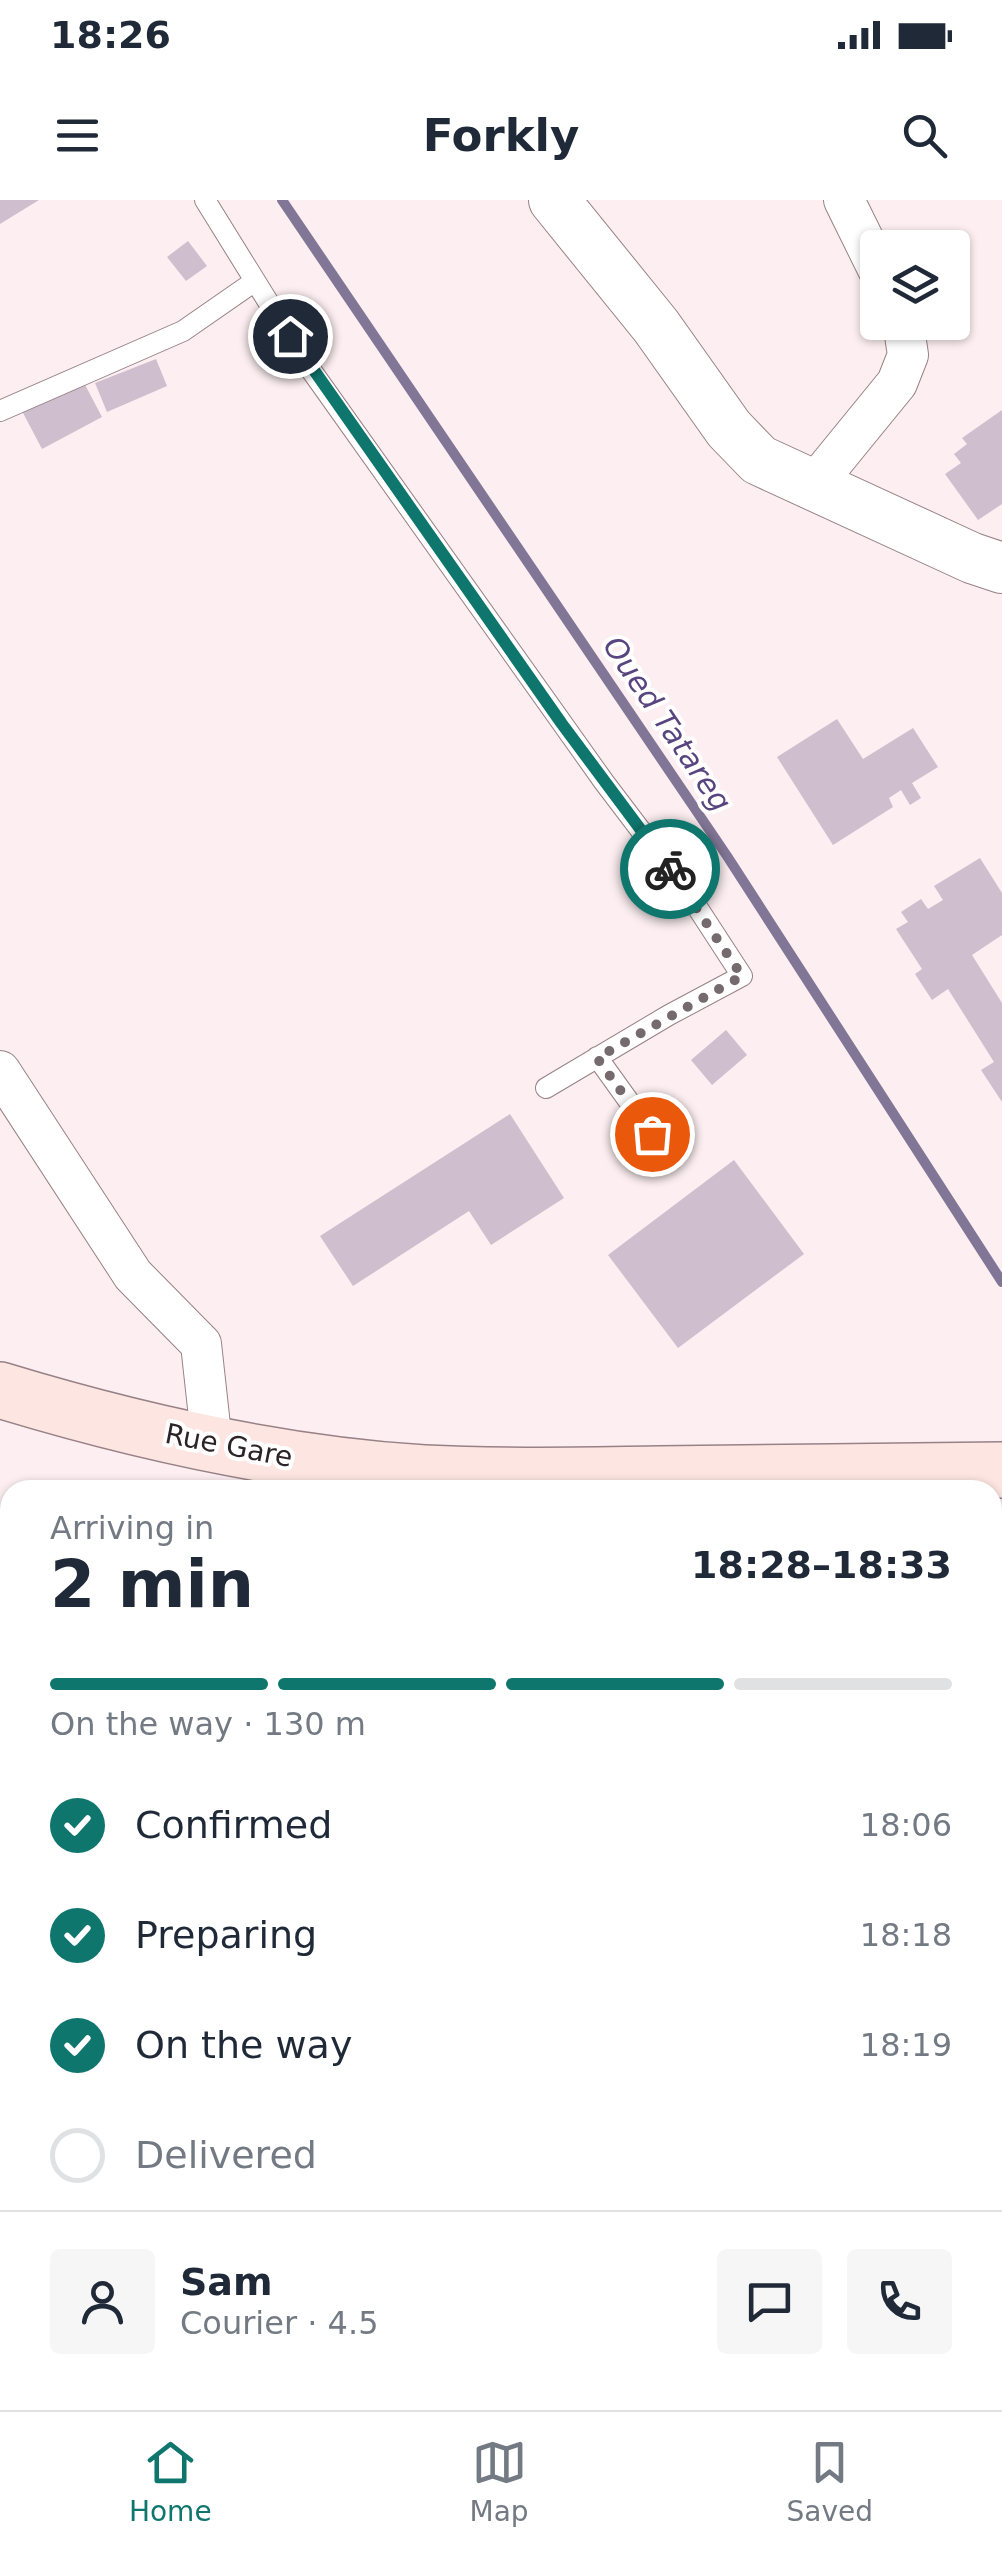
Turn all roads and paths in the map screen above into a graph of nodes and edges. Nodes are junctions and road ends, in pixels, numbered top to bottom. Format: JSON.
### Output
{"nodes":[{"id":1,"x":205,"y":200,"type":"edge"},
{"id":2,"x":554,"y":200,"type":"edge"},
{"id":3,"x":844,"y":200,"type":"edge"},
{"id":4,"x":860,"y":232,"type":"edge"},
{"id":5,"x":255,"y":281,"type":"junction"},
{"id":6,"x":906,"y":340,"type":"edge"},
{"id":7,"x":0,"y":411,"type":"edge"},
{"id":8,"x":813,"y":486,"type":"junction"},
{"id":9,"x":1002,"y":568,"type":"edge"},
{"id":10,"x":597,"y":1058,"type":"junction"},
{"id":11,"x":0,"y":1070,"type":"edge"},
{"id":12,"x":546,"y":1088,"type":"dead end"},
{"id":13,"x":671,"y":1160,"type":"dead end"},
{"id":14,"x":0,"y":1390,"type":"edge"},
{"id":15,"x":0,"y":1414,"type":"edge"},
{"id":16,"x":212,"y":1444,"type":"junction"},
{"id":17,"x":1002,"y":1470,"type":"edge"},
{"id":18,"x":283,"y":1480,"type":"edge"}],
"edges":[{"from":1,"to":5,"type":"lane"},
{"from":2,"to":8,"type":"street"},
{"from":3,"to":4,"type":"street"},
{"from":5,"to":7,"type":"lane"},
{"from":5,"to":10,"type":"lane"},
{"from":6,"to":8,"type":"street"},
{"from":8,"to":9,"type":"street"},
{"from":10,"to":12,"type":"lane"},
{"from":10,"to":13,"type":"lane"},
{"from":11,"to":16,"type":"street"},
{"from":14,"to":16,"type":"main road","name":"Rue Gare"},
{"from":15,"to":18,"type":"main road","name":"Rue Gare"},
{"from":16,"to":17,"type":"main road","name":"Rue Gare"}]}
